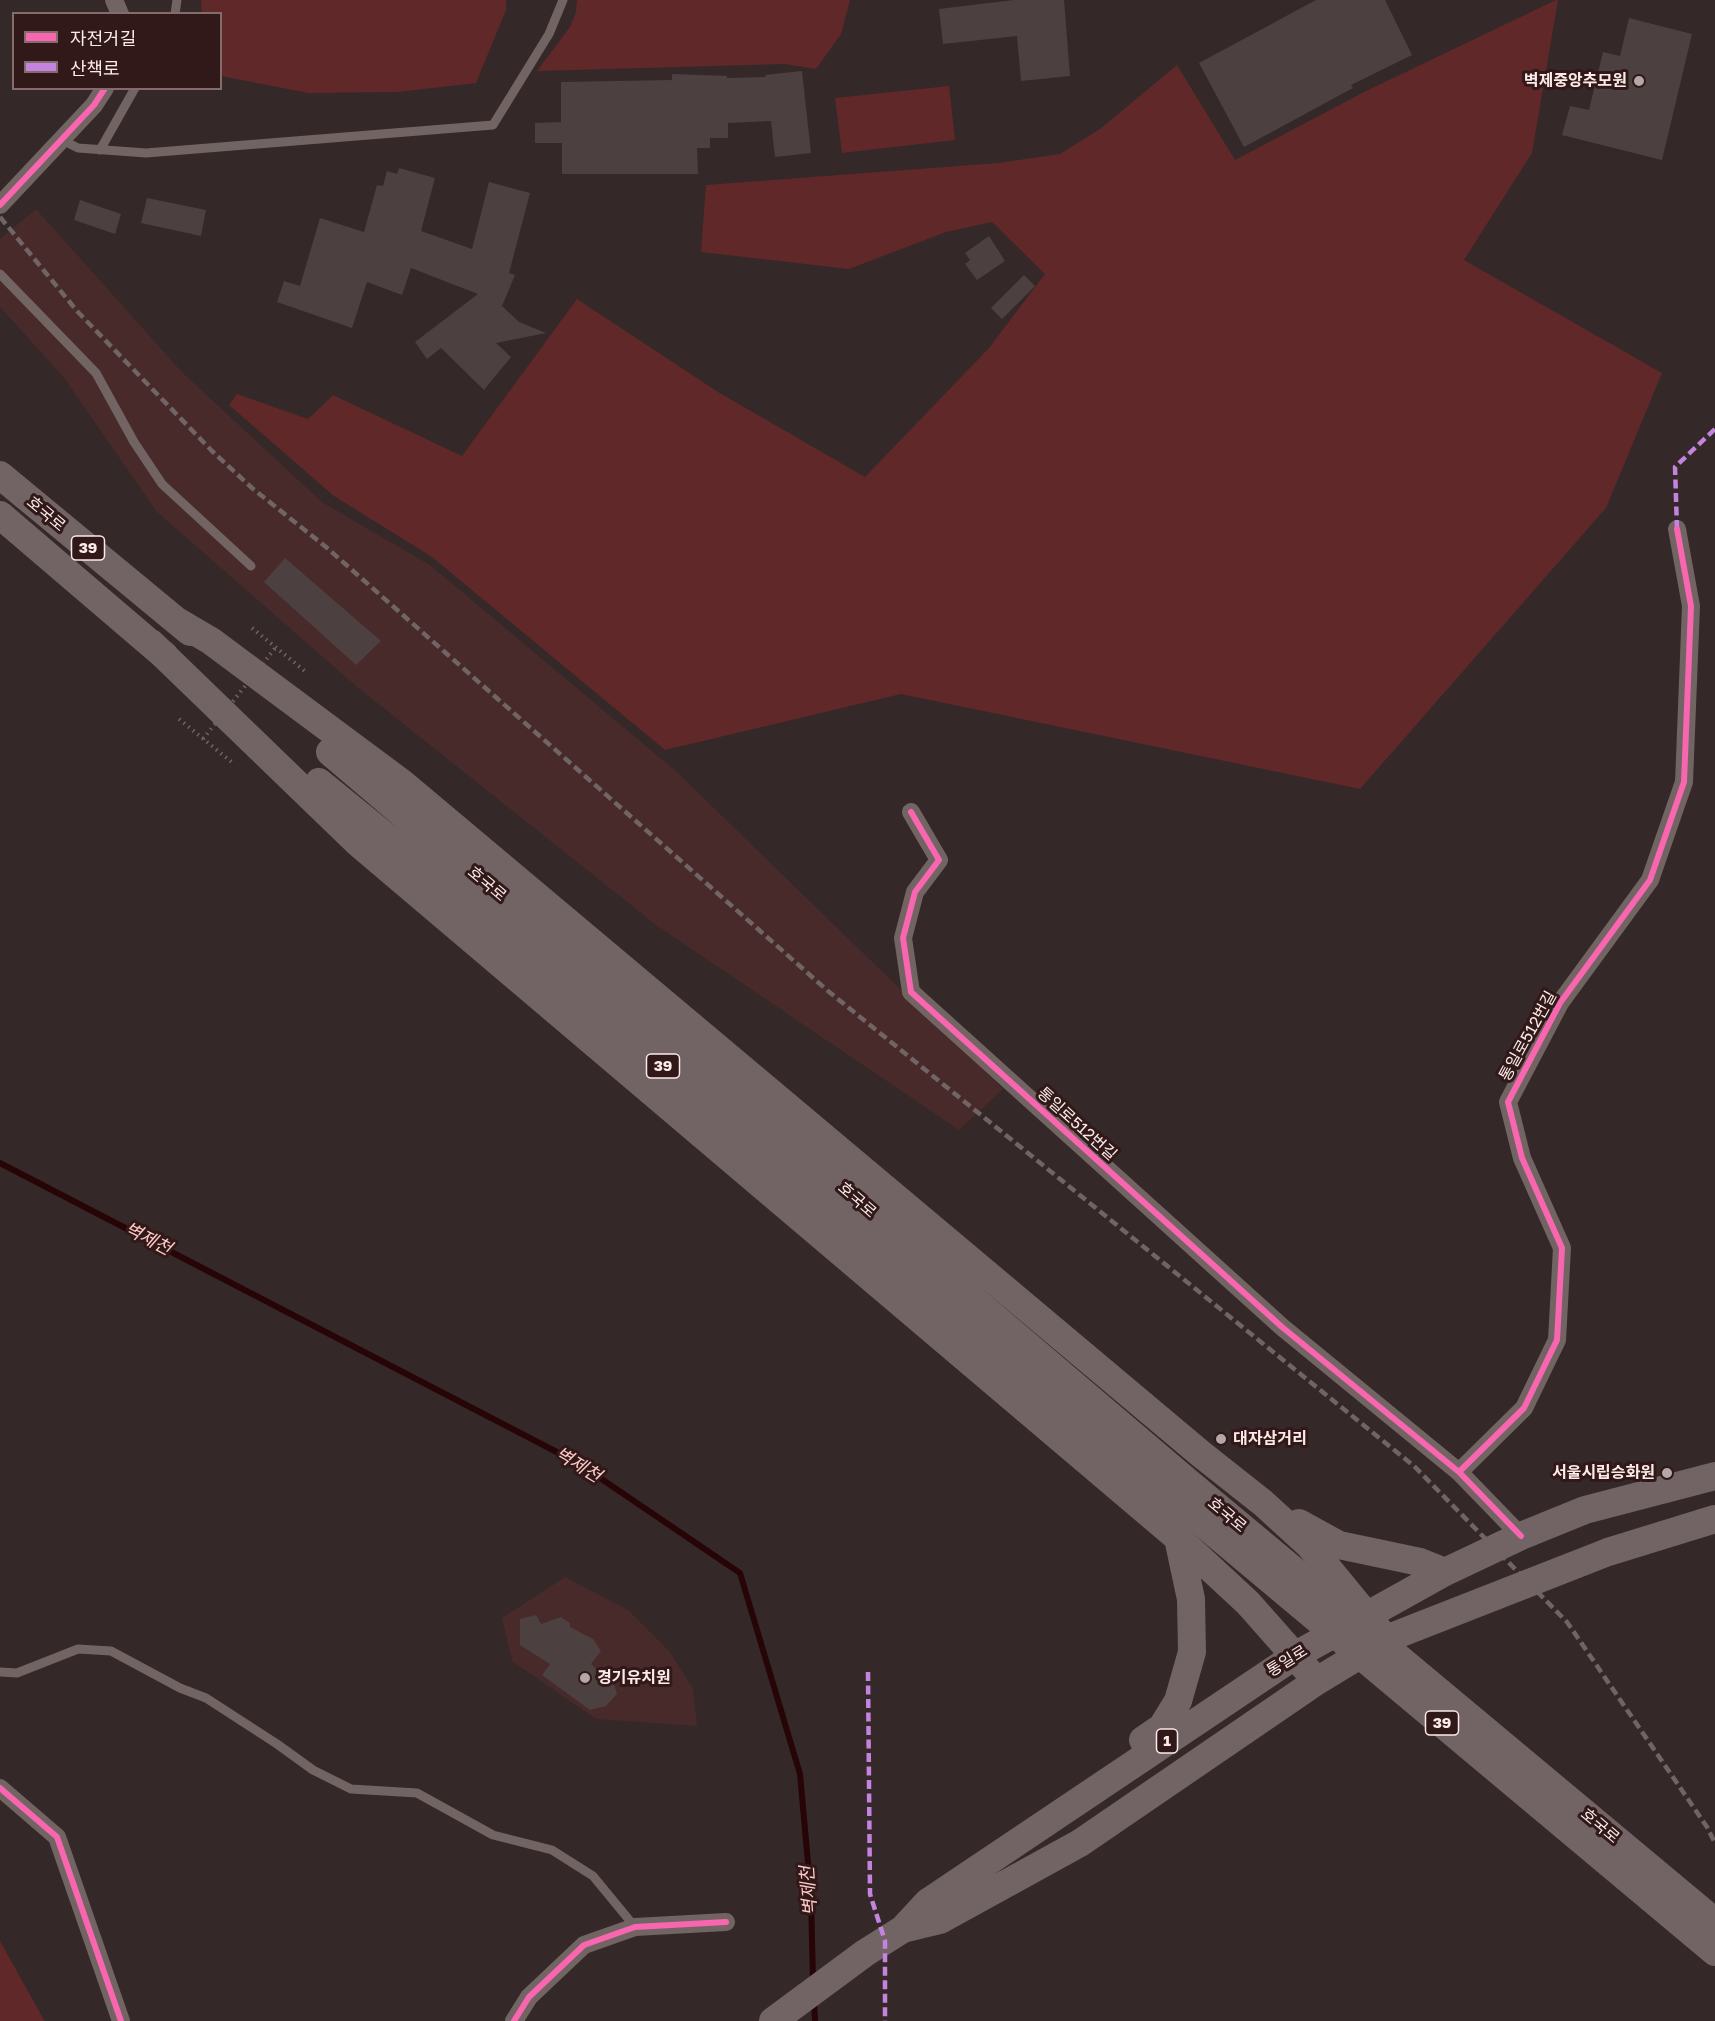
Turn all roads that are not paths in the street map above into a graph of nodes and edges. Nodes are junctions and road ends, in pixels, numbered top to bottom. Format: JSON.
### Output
{"nodes":[{"id":1,"x":563,"y":0,"type":"edge"},
{"id":2,"x":104,"y":90,"type":"edge"},
{"id":3,"x":134,"y":90,"type":"edge"},
{"id":4,"x":62,"y":140,"type":"junction"},
{"id":5,"x":100,"y":150,"type":"junction"},
{"id":6,"x":0,"y":205,"type":"edge"},
{"id":7,"x":0,"y":274,"type":"edge"},
{"id":8,"x":0,"y":475,"type":"edge"},
{"id":9,"x":0,"y":515,"type":"edge"},
{"id":10,"x":1677,"y":529,"type":"dead end"},
{"id":11,"x":251,"y":566,"type":"dead end"},
{"id":12,"x":177,"y":621,"type":"junction"},
{"id":13,"x":151,"y":644,"type":"junction"},
{"id":14,"x":910,"y":812,"type":"dead end"},
{"id":15,"x":1459,"y":1472,"type":"junction"},
{"id":16,"x":1715,"y":1476,"type":"edge"},
{"id":17,"x":1176,"y":1487,"type":"junction"},
{"id":18,"x":1263,"y":1503,"type":"junction"},
{"id":19,"x":1715,"y":1519,"type":"edge"},
{"id":20,"x":1521,"y":1536,"type":"junction"},
{"id":21,"x":1178,"y":1538,"type":"junction"},
{"id":22,"x":1445,"y":1572,"type":"junction"},
{"id":23,"x":1367,"y":1614,"type":"junction"},
{"id":24,"x":1386,"y":1639,"type":"junction"},
{"id":25,"x":1296,"y":1655,"type":"junction"},
{"id":26,"x":0,"y":1672,"type":"edge"},
{"id":27,"x":1317,"y":1681,"type":"junction"},
{"id":28,"x":0,"y":1788,"type":"edge"},
{"id":29,"x":1027,"y":1835,"type":"junction"},
{"id":30,"x":726,"y":1922,"type":"dead end"},
{"id":31,"x":1715,"y":1922,"type":"edge"},
{"id":32,"x":635,"y":1927,"type":"junction"},
{"id":33,"x":903,"y":1929,"type":"junction"},
{"id":34,"x":1715,"y":1952,"type":"edge"},
{"id":35,"x":122,"y":2021,"type":"edge"},
{"id":36,"x":513,"y":2021,"type":"edge"},
{"id":37,"x":773,"y":2021,"type":"edge"}],
"edges":[{"from":1,"to":5,"type":"lane"},
{"from":2,"to":4,"type":"street"},
{"from":3,"to":5,"type":"lane"},
{"from":4,"to":5,"type":"lane"},
{"from":4,"to":6,"type":"street"},
{"from":7,"to":11,"type":"lane"},
{"from":8,"to":12,"type":"main road","name":"호국로","number":"39"},
{"from":9,"to":13,"type":"main road","name":"호국로","number":"39"},
{"from":10,"to":15,"type":"street","name":"통일로512번길"},
{"from":12,"to":17,"type":"main road","name":"호국로","number":"39"},
{"from":12,"to":18,"type":"main road"},
{"from":13,"to":17,"type":"main road","name":"호국로","number":"39"},
{"from":13,"to":21,"type":"main road"},
{"from":14,"to":15,"type":"street","name":"통일로512번길"},
{"from":15,"to":20,"type":"street","name":"통일로512번길"},
{"from":16,"to":20,"type":"main road","name":"통일로","number":"1"},
{"from":17,"to":31,"type":"main road","name":"호국로","number":"39","bridge":true},
{"from":17,"to":34,"type":"main road","name":"호국로","number":"39","bridge":true},
{"from":18,"to":21,"type":"main road"},
{"from":18,"to":22,"type":"main road"},
{"from":18,"to":23,"type":"main road"},
{"from":19,"to":24,"type":"main road","name":"통일로","number":"1"},
{"from":20,"to":22,"type":"main road","name":"통일로","number":"1"},
{"from":21,"to":25,"type":"main road"},
{"from":21,"to":29,"type":"main road"},
{"from":22,"to":23,"type":"main road","name":"통일로","number":"1"},
{"from":23,"to":24,"type":"main road"},
{"from":23,"to":25,"type":"main road","name":"통일로","number":"1"},
{"from":24,"to":27,"type":"main road","name":"통일로","number":"1"},
{"from":25,"to":27,"type":"main road"},
{"from":25,"to":29,"type":"main road","name":"통일로","number":"1"},
{"from":26,"to":32,"type":"lane"},
{"from":27,"to":33,"type":"main road","name":"통일로","number":"1"},
{"from":28,"to":35,"type":"street"},
{"from":29,"to":33,"type":"main road","name":"통일로","number":"1"},
{"from":30,"to":32,"type":"street"},
{"from":32,"to":36,"type":"street"},
{"from":33,"to":37,"type":"main road","name":"통일로","number":"1"}]}
